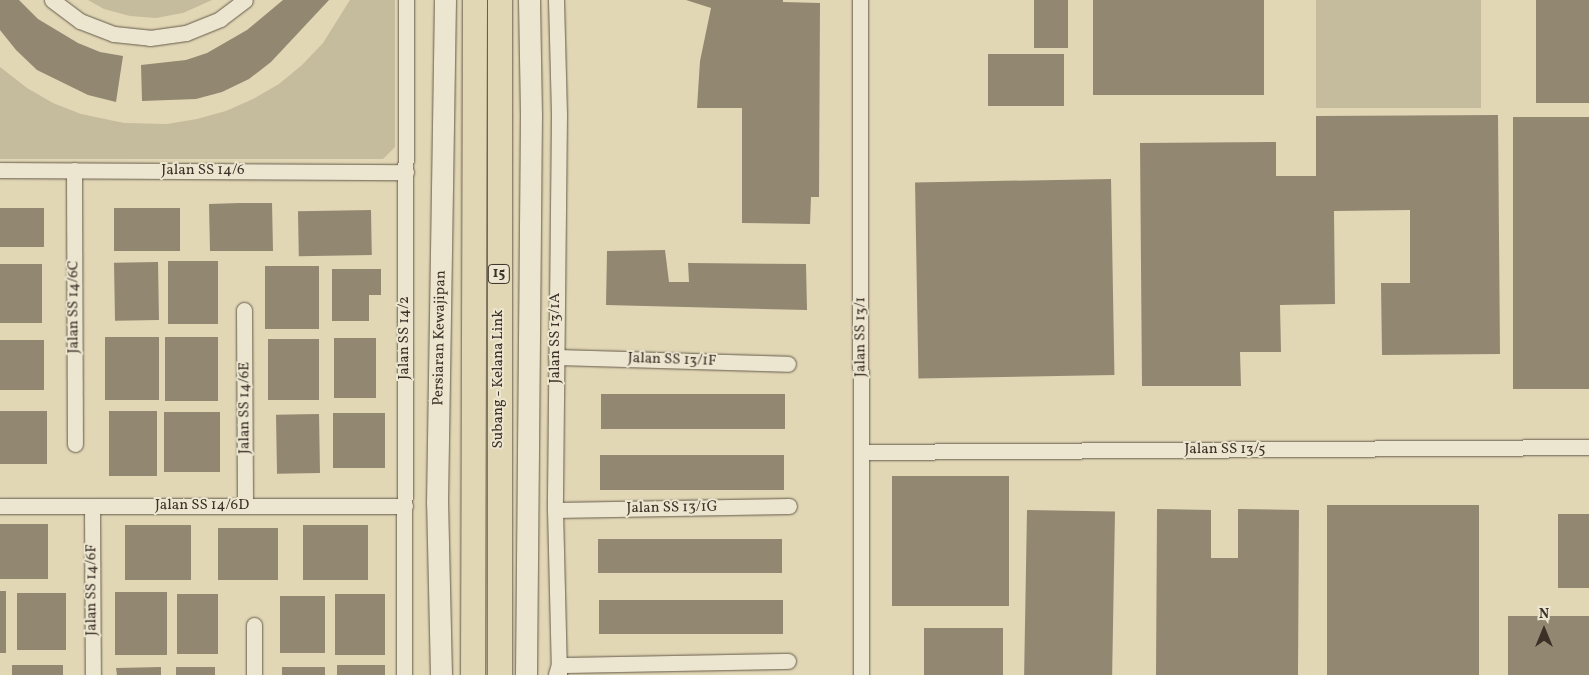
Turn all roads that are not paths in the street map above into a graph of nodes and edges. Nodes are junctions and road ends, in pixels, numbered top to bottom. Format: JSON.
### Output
{"nodes":[{"id":1,"x":52,"y":0,"type":"edge"},
{"id":2,"x":245,"y":0,"type":"edge"},
{"id":3,"x":406,"y":0,"type":"edge"},
{"id":4,"x":445,"y":0,"type":"edge"},
{"id":5,"x":475,"y":0,"type":"edge"},
{"id":6,"x":500,"y":0,"type":"edge"},
{"id":7,"x":556,"y":0,"type":"edge"},
{"id":8,"x":860,"y":0,"type":"edge"},
{"id":9,"x":528,"y":6,"type":"edge"},
{"id":10,"x":0,"y":170,"type":"edge"},
{"id":11,"x":74,"y":170,"type":"junction"},
{"id":12,"x":406,"y":172,"type":"junction"},
{"id":13,"x":244,"y":310,"type":"dead end"},
{"id":14,"x":556,"y":357,"type":"junction"},
{"id":15,"x":788,"y":364,"type":"dead end"},
{"id":16,"x":75,"y":444,"type":"dead end"},
{"id":17,"x":1589,"y":447,"type":"edge"},
{"id":18,"x":862,"y":452,"type":"junction"},
{"id":19,"x":0,"y":506,"type":"edge"},
{"id":20,"x":92,"y":506,"type":"junction"},
{"id":21,"x":245,"y":506,"type":"junction"},
{"id":22,"x":405,"y":506,"type":"junction"},
{"id":23,"x":789,"y":506,"type":"dead end"},
{"id":24,"x":555,"y":510,"type":"junction"},
{"id":25,"x":254,"y":625,"type":"dead end"},
{"id":26,"x":788,"y":661,"type":"dead end"},
{"id":27,"x":558,"y":672,"type":"edge"},
{"id":28,"x":92,"y":675,"type":"edge"},
{"id":29,"x":254,"y":675,"type":"edge"},
{"id":30,"x":404,"y":675,"type":"edge"},
{"id":31,"x":441,"y":675,"type":"edge"},
{"id":32,"x":473,"y":675,"type":"edge"},
{"id":33,"x":500,"y":675,"type":"edge"},
{"id":34,"x":526,"y":675,"type":"edge"},
{"id":35,"x":861,"y":675,"type":"edge"}],
"edges":[{"from":1,"to":2,"type":"street"},
{"from":3,"to":12,"type":"street","name":"Jalan SS 14/2"},
{"from":4,"to":31,"type":"main road","name":"Persiaran Kewajipan"},
{"from":5,"to":32,"type":"main road","name":"Subang - Kelana Link","number":"15"},
{"from":6,"to":33,"type":"main road","name":"Subang - Kelana Link","number":"15"},
{"from":7,"to":14,"type":"street","name":"Jalan SS 13/1A"},
{"from":8,"to":18,"type":"street","name":"Jalan SS 13/1"},
{"from":9,"to":34,"type":"main road"},
{"from":10,"to":11,"type":"street","name":"Jalan SS 14/6"},
{"from":11,"to":12,"type":"street","name":"Jalan SS 14/6"},
{"from":11,"to":16,"type":"street","name":"Jalan SS 14/6C"},
{"from":12,"to":22,"type":"street","name":"Jalan SS 14/2"},
{"from":13,"to":21,"type":"street","name":"Jalan SS 14/6E"},
{"from":14,"to":15,"type":"street","name":"Jalan SS 13/1F"},
{"from":14,"to":24,"type":"street","name":"Jalan SS 13/1A"},
{"from":17,"to":18,"type":"street","name":"Jalan SS 13/5"},
{"from":18,"to":35,"type":"street","name":"Jalan SS 13/1"},
{"from":19,"to":20,"type":"street","name":"Jalan SS 14/6D"},
{"from":20,"to":21,"type":"street","name":"Jalan SS 14/6D"},
{"from":20,"to":28,"type":"street","name":"Jalan SS 14/6F"},
{"from":21,"to":22,"type":"street","name":"Jalan SS 14/6D"},
{"from":22,"to":30,"type":"street","name":"Jalan SS 14/2"},
{"from":23,"to":24,"type":"street","name":"Jalan SS 13/1G"},
{"from":24,"to":27,"type":"street","name":"Jalan SS 13/1A"},
{"from":25,"to":29,"type":"street"},
{"from":26,"to":27,"type":"street"}]}
